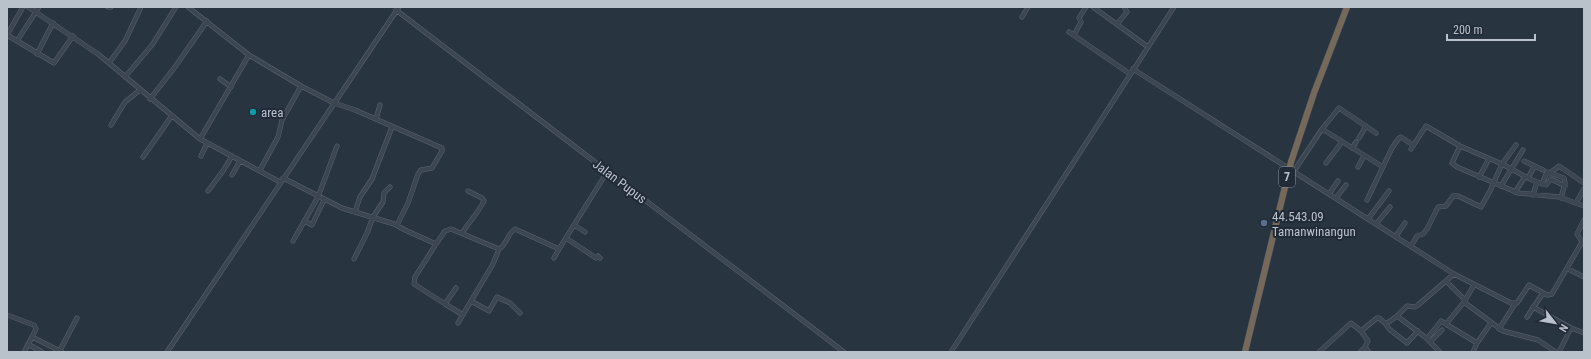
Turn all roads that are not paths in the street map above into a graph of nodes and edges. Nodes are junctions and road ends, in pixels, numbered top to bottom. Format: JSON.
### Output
{"nodes":[{"id":1,"x":23,"y":7,"type":"edge"},
{"id":2,"x":28,"y":7,"type":"edge"},
{"id":3,"x":39,"y":7,"type":"edge"},
{"id":4,"x":108,"y":7,"type":"edge"},
{"id":5,"x":112,"y":7,"type":"edge"},
{"id":6,"x":141,"y":7,"type":"edge"},
{"id":7,"x":176,"y":7,"type":"edge"},
{"id":8,"x":188,"y":7,"type":"edge"},
{"id":9,"x":1028,"y":7,"type":"edge"},
{"id":10,"x":1086,"y":7,"type":"edge"},
{"id":11,"x":1093,"y":7,"type":"edge"},
{"id":12,"x":1124,"y":7,"type":"edge"},
{"id":13,"x":1174,"y":7,"type":"edge"},
{"id":14,"x":1347,"y":7,"type":"edge"},
{"id":15,"x":398,"y":9,"type":"edge"},
{"id":16,"x":36,"y":12,"type":"junction"},
{"id":17,"x":1022,"y":17,"type":"dead end"},
{"id":18,"x":207,"y":21,"type":"junction"},
{"id":19,"x":53,"y":23,"type":"junction"},
{"id":20,"x":1117,"y":24,"type":"junction"},
{"id":21,"x":1069,"y":32,"type":"dead end"},
{"id":22,"x":7,"y":35,"type":"edge"},
{"id":23,"x":1074,"y":35,"type":"junction"},
{"id":24,"x":73,"y":36,"type":"junction"},
{"id":25,"x":17,"y":41,"type":"junction"},
{"id":26,"x":1148,"y":47,"type":"junction"},
{"id":27,"x":36,"y":54,"type":"junction"},
{"id":28,"x":249,"y":55,"type":"junction"},
{"id":29,"x":109,"y":63,"type":"junction"},
{"id":30,"x":1133,"y":69,"type":"junction"},
{"id":31,"x":1130,"y":74,"type":"junction"},
{"id":32,"x":125,"y":77,"type":"junction"},
{"id":33,"x":220,"y":80,"type":"dead end"},
{"id":34,"x":301,"y":86,"type":"junction"},
{"id":35,"x":231,"y":87,"type":"junction"},
{"id":36,"x":140,"y":90,"type":"junction"},
{"id":37,"x":150,"y":98,"type":"junction"},
{"id":38,"x":334,"y":103,"type":"junction"},
{"id":39,"x":380,"y":105,"type":"dead end"},
{"id":40,"x":171,"y":117,"type":"junction"},
{"id":41,"x":376,"y":119,"type":"junction"},
{"id":42,"x":111,"y":125,"type":"dead end"},
{"id":43,"x":392,"y":126,"type":"junction"},
{"id":44,"x":1366,"y":126,"type":"junction"},
{"id":45,"x":1322,"y":129,"type":"junction"},
{"id":46,"x":1376,"y":133,"type":"dead end"},
{"id":47,"x":200,"y":138,"type":"junction"},
{"id":48,"x":1342,"y":142,"type":"junction"},
{"id":49,"x":207,"y":143,"type":"junction"},
{"id":50,"x":1516,"y":145,"type":"dead end"},
{"id":51,"x":337,"y":146,"type":"dead end"},
{"id":52,"x":1460,"y":146,"type":"junction"},
{"id":53,"x":1352,"y":148,"type":"junction"},
{"id":54,"x":1523,"y":150,"type":"dead end"},
{"id":55,"x":201,"y":156,"type":"dead end"},
{"id":56,"x":232,"y":156,"type":"junction"},
{"id":57,"x":1364,"y":156,"type":"junction"},
{"id":58,"x":143,"y":157,"type":"dead end"},
{"id":59,"x":1489,"y":159,"type":"junction"},
{"id":60,"x":240,"y":161,"type":"junction"},
{"id":61,"x":1524,"y":161,"type":"dead end"},
{"id":62,"x":1326,"y":163,"type":"dead end"},
{"id":63,"x":1502,"y":164,"type":"junction"},
{"id":64,"x":1534,"y":166,"type":"junction"},
{"id":65,"x":1358,"y":167,"type":"dead end"},
{"id":66,"x":1383,"y":167,"type":"junction"},
{"id":67,"x":1292,"y":169,"type":"junction"},
{"id":68,"x":1511,"y":169,"type":"junction"},
{"id":69,"x":260,"y":170,"type":"junction"},
{"id":70,"x":1542,"y":170,"type":"dead end"},
{"id":71,"x":607,"y":172,"type":"junction"},
{"id":72,"x":1551,"y":172,"type":"junction"},
{"id":73,"x":1572,"y":174,"type":"junction"},
{"id":74,"x":232,"y":175,"type":"dead end"},
{"id":75,"x":1559,"y":175,"type":"junction"},
{"id":76,"x":1479,"y":177,"type":"junction"},
{"id":77,"x":1526,"y":177,"type":"junction"},
{"id":78,"x":1565,"y":179,"type":"junction"},
{"id":79,"x":282,"y":180,"type":"junction"},
{"id":80,"x":1338,"y":180,"type":"dead end"},
{"id":81,"x":1556,"y":180,"type":"junction"},
{"id":82,"x":1537,"y":182,"type":"junction"},
{"id":83,"x":1584,"y":183,"type":"edge"},
{"id":84,"x":1493,"y":184,"type":"junction"},
{"id":85,"x":1542,"y":184,"type":"junction"},
{"id":86,"x":1346,"y":185,"type":"dead end"},
{"id":87,"x":1501,"y":186,"type":"junction"},
{"id":88,"x":1565,"y":186,"type":"junction"},
{"id":89,"x":390,"y":187,"type":"dead end"},
{"id":90,"x":1584,"y":189,"type":"edge"},
{"id":91,"x":208,"y":191,"type":"dead end"},
{"id":92,"x":468,"y":191,"type":"dead end"},
{"id":93,"x":1389,"y":192,"type":"dead end"},
{"id":94,"x":1515,"y":192,"type":"junction"},
{"id":95,"x":1329,"y":194,"type":"junction"},
{"id":96,"x":1533,"y":195,"type":"junction"},
{"id":97,"x":318,"y":197,"type":"junction"},
{"id":98,"x":1336,"y":198,"type":"junction"},
{"id":99,"x":1561,"y":198,"type":"junction"},
{"id":100,"x":324,"y":200,"type":"junction"},
{"id":101,"x":1367,"y":200,"type":"dead end"},
{"id":102,"x":1576,"y":203,"type":"junction"},
{"id":103,"x":1584,"y":206,"type":"edge"},
{"id":104,"x":1390,"y":207,"type":"dead end"},
{"id":105,"x":355,"y":212,"type":"junction"},
{"id":106,"x":373,"y":217,"type":"junction"},
{"id":107,"x":1368,"y":219,"type":"junction"},
{"id":108,"x":1584,"y":220,"type":"edge"},
{"id":109,"x":304,"y":221,"type":"junction"},
{"id":110,"x":1405,"y":223,"type":"dead end"},
{"id":111,"x":1376,"y":224,"type":"junction"},
{"id":112,"x":396,"y":225,"type":"junction"},
{"id":113,"x":574,"y":225,"type":"junction"},
{"id":114,"x":585,"y":232,"type":"dead end"},
{"id":115,"x":462,"y":234,"type":"junction"},
{"id":116,"x":1396,"y":236,"type":"junction"},
{"id":117,"x":566,"y":238,"type":"junction"},
{"id":118,"x":293,"y":241,"type":"dead end"},
{"id":119,"x":1583,"y":243,"type":"edge"},
{"id":120,"x":436,"y":244,"type":"junction"},
{"id":121,"x":1411,"y":246,"type":"junction"},
{"id":122,"x":499,"y":249,"type":"junction"},
{"id":123,"x":559,"y":249,"type":"junction"},
{"id":124,"x":554,"y":258,"type":"dead end"},
{"id":125,"x":600,"y":258,"type":"dead end"},
{"id":126,"x":354,"y":259,"type":"dead end"},
{"id":127,"x":1568,"y":269,"type":"junction"},
{"id":128,"x":1454,"y":274,"type":"junction"},
{"id":129,"x":1584,"y":277,"type":"edge"},
{"id":130,"x":1446,"y":281,"type":"junction"},
{"id":131,"x":1474,"y":285,"type":"junction"},
{"id":132,"x":456,"y":288,"type":"dead end"},
{"id":133,"x":1543,"y":293,"type":"junction"},
{"id":134,"x":471,"y":301,"type":"junction"},
{"id":135,"x":1464,"y":301,"type":"junction"},
{"id":136,"x":446,"y":304,"type":"junction"},
{"id":137,"x":1515,"y":304,"type":"junction"},
{"id":138,"x":1533,"y":307,"type":"junction"},
{"id":139,"x":520,"y":313,"type":"dead end"},
{"id":140,"x":7,"y":315,"type":"edge"},
{"id":141,"x":463,"y":315,"type":"junction"},
{"id":142,"x":1397,"y":316,"type":"junction"},
{"id":143,"x":1527,"y":316,"type":"dead end"},
{"id":144,"x":77,"y":318,"type":"dead end"},
{"id":145,"x":458,"y":323,"type":"dead end"},
{"id":146,"x":1491,"y":323,"type":"junction"},
{"id":147,"x":1386,"y":324,"type":"junction"},
{"id":148,"x":1446,"y":324,"type":"junction"},
{"id":149,"x":1571,"y":328,"type":"junction"},
{"id":150,"x":1499,"y":329,"type":"junction"},
{"id":151,"x":1442,"y":330,"type":"dead end"},
{"id":152,"x":1362,"y":331,"type":"junction"},
{"id":153,"x":1418,"y":331,"type":"junction"},
{"id":154,"x":1584,"y":333,"type":"edge"},
{"id":155,"x":32,"y":337,"type":"junction"},
{"id":156,"x":1428,"y":340,"type":"junction"},
{"id":157,"x":1477,"y":343,"type":"junction"},
{"id":158,"x":28,"y":344,"type":"junction"},
{"id":159,"x":1365,"y":347,"type":"junction"},
{"id":160,"x":24,"y":352,"type":"edge"},
{"id":161,"x":42,"y":352,"type":"edge"},
{"id":162,"x":60,"y":352,"type":"edge"},
{"id":163,"x":167,"y":352,"type":"edge"},
{"id":164,"x":844,"y":352,"type":"edge"},
{"id":165,"x":951,"y":352,"type":"edge"},
{"id":166,"x":1245,"y":352,"type":"edge"},
{"id":167,"x":1319,"y":352,"type":"edge"},
{"id":168,"x":1360,"y":352,"type":"edge"},
{"id":169,"x":1369,"y":352,"type":"edge"},
{"id":170,"x":1440,"y":352,"type":"edge"},
{"id":171,"x":1474,"y":352,"type":"edge"},
{"id":172,"x":1558,"y":352,"type":"edge"}],
"edges":[{"from":1,"to":22,"type":"street"},
{"from":2,"to":16,"type":"street"},
{"from":3,"to":16,"type":"street"},
{"from":4,"to":5,"type":"street"},
{"from":6,"to":29,"type":"street"},
{"from":7,"to":32,"type":"street"},
{"from":8,"to":18,"type":"street"},
{"from":9,"to":17,"type":"street"},
{"from":10,"to":23,"type":"street"},
{"from":11,"to":20,"type":"street"},
{"from":12,"to":20,"type":"street"},
{"from":13,"to":26,"type":"street"},
{"from":14,"to":67,"type":"highway","number":"7"},
{"from":15,"to":38,"type":"street"},
{"from":15,"to":71,"type":"street","name":"Jalan Pupus"},
{"from":16,"to":19,"type":"street"},
{"from":16,"to":25,"type":"street"},
{"from":18,"to":28,"type":"street"},
{"from":18,"to":37,"type":"street"},
{"from":19,"to":24,"type":"street"},
{"from":19,"to":27,"type":"street"},
{"from":20,"to":26,"type":"street"},
{"from":21,"to":23,"type":"street"},
{"from":22,"to":25,"type":"street"},
{"from":23,"to":31,"type":"street"},
{"from":24,"to":27,"type":"street"},
{"from":24,"to":29,"type":"street"},
{"from":25,"to":27,"type":"street"},
{"from":26,"to":30,"type":"street"},
{"from":28,"to":34,"type":"street"},
{"from":28,"to":35,"type":"street"},
{"from":29,"to":32,"type":"street"},
{"from":30,"to":31,"type":"street"},
{"from":30,"to":67,"type":"street"},
{"from":31,"to":165,"type":"street"},
{"from":32,"to":36,"type":"street"},
{"from":33,"to":35,"type":"street"},
{"from":34,"to":38,"type":"street"},
{"from":34,"to":69,"type":"street"},
{"from":35,"to":47,"type":"street"},
{"from":36,"to":37,"type":"street"},
{"from":36,"to":42,"type":"street"},
{"from":37,"to":40,"type":"street"},
{"from":38,"to":41,"type":"street"},
{"from":38,"to":79,"type":"street"},
{"from":39,"to":41,"type":"street"},
{"from":40,"to":47,"type":"street"},
{"from":40,"to":58,"type":"street"},
{"from":41,"to":43,"type":"street"},
{"from":43,"to":105,"type":"street"},
{"from":43,"to":112,"type":"street"},
{"from":44,"to":45,"type":"street"},
{"from":44,"to":46,"type":"street"},
{"from":44,"to":53,"type":"street"},
{"from":45,"to":48,"type":"street"},
{"from":45,"to":67,"type":"street"},
{"from":47,"to":49,"type":"street"},
{"from":48,"to":53,"type":"street"},
{"from":48,"to":62,"type":"street"},
{"from":49,"to":55,"type":"street"},
{"from":49,"to":56,"type":"street"},
{"from":50,"to":63,"type":"street"},
{"from":51,"to":97,"type":"street"},
{"from":52,"to":59,"type":"street"},
{"from":52,"to":66,"type":"street"},
{"from":52,"to":76,"type":"street"},
{"from":53,"to":57,"type":"street"},
{"from":54,"to":68,"type":"street"},
{"from":56,"to":60,"type":"street"},
{"from":56,"to":91,"type":"street"},
{"from":57,"to":65,"type":"street"},
{"from":57,"to":66,"type":"street"},
{"from":59,"to":63,"type":"street"},
{"from":59,"to":76,"type":"street"},
{"from":60,"to":69,"type":"street"},
{"from":60,"to":74,"type":"street"},
{"from":61,"to":64,"type":"street"},
{"from":63,"to":68,"type":"street"},
{"from":63,"to":84,"type":"street"},
{"from":64,"to":70,"type":"street"},
{"from":64,"to":77,"type":"street"},
{"from":66,"to":101,"type":"street"},
{"from":67,"to":95,"type":"street"},
{"from":67,"to":166,"type":"highway","number":"7"},
{"from":68,"to":77,"type":"street"},
{"from":68,"to":87,"type":"street"},
{"from":69,"to":79,"type":"street"},
{"from":71,"to":113,"type":"street"},
{"from":71,"to":164,"type":"street","name":"Jalan Pupus"},
{"from":72,"to":73,"type":"street"},
{"from":72,"to":75,"type":"street"},
{"from":72,"to":85,"type":"street"},
{"from":73,"to":78,"type":"street"},
{"from":73,"to":83,"type":"street"},
{"from":75,"to":78,"type":"street"},
{"from":75,"to":81,"type":"street"},
{"from":76,"to":84,"type":"street"},
{"from":77,"to":82,"type":"street"},
{"from":77,"to":94,"type":"street"},
{"from":78,"to":88,"type":"street"},
{"from":79,"to":97,"type":"street"},
{"from":79,"to":163,"type":"street"},
{"from":80,"to":95,"type":"street"},
{"from":81,"to":85,"type":"street"},
{"from":81,"to":88,"type":"street"},
{"from":82,"to":85,"type":"street"},
{"from":82,"to":96,"type":"street"},
{"from":84,"to":87,"type":"street"},
{"from":84,"to":121,"type":"street"},
{"from":86,"to":98,"type":"street"},
{"from":87,"to":94,"type":"street"},
{"from":88,"to":99,"type":"street"},
{"from":89,"to":106,"type":"street"},
{"from":90,"to":102,"type":"street"},
{"from":92,"to":115,"type":"street"},
{"from":93,"to":107,"type":"street"},
{"from":94,"to":96,"type":"street"},
{"from":95,"to":98,"type":"street"},
{"from":96,"to":99,"type":"street"},
{"from":97,"to":100,"type":"street"},
{"from":97,"to":109,"type":"street"},
{"from":98,"to":107,"type":"street"},
{"from":99,"to":102,"type":"street"},
{"from":100,"to":105,"type":"street"},
{"from":100,"to":109,"type":"street"},
{"from":102,"to":103,"type":"street"},
{"from":104,"to":111,"type":"street"},
{"from":105,"to":106,"type":"street"},
{"from":106,"to":112,"type":"street"},
{"from":106,"to":126,"type":"street"},
{"from":107,"to":111,"type":"street"},
{"from":108,"to":119,"type":"street"},
{"from":109,"to":118,"type":"street"},
{"from":110,"to":116,"type":"street"},
{"from":111,"to":116,"type":"street"},
{"from":112,"to":120,"type":"street"},
{"from":113,"to":114,"type":"street"},
{"from":113,"to":117,"type":"street"},
{"from":115,"to":120,"type":"street"},
{"from":115,"to":122,"type":"street"},
{"from":116,"to":121,"type":"street"},
{"from":117,"to":123,"type":"street"},
{"from":117,"to":125,"type":"street"},
{"from":119,"to":127,"type":"street"},
{"from":120,"to":136,"type":"street"},
{"from":121,"to":128,"type":"street"},
{"from":122,"to":123,"type":"street"},
{"from":122,"to":134,"type":"street"},
{"from":123,"to":124,"type":"street"},
{"from":127,"to":129,"type":"street"},
{"from":127,"to":133,"type":"street"},
{"from":128,"to":130,"type":"street"},
{"from":128,"to":131,"type":"street"},
{"from":130,"to":135,"type":"street"},
{"from":130,"to":142,"type":"street"},
{"from":131,"to":135,"type":"street"},
{"from":131,"to":137,"type":"street"},
{"from":132,"to":136,"type":"street"},
{"from":133,"to":137,"type":"street"},
{"from":133,"to":138,"type":"street"},
{"from":134,"to":139,"type":"street"},
{"from":134,"to":141,"type":"street"},
{"from":135,"to":146,"type":"street"},
{"from":135,"to":148,"type":"street"},
{"from":136,"to":141,"type":"street"},
{"from":137,"to":150,"type":"street"},
{"from":138,"to":143,"type":"street"},
{"from":138,"to":149,"type":"street"},
{"from":140,"to":155,"type":"street"},
{"from":141,"to":145,"type":"street"},
{"from":142,"to":147,"type":"street"},
{"from":142,"to":153,"type":"street"},
{"from":144,"to":162,"type":"street"},
{"from":146,"to":150,"type":"street"},
{"from":146,"to":157,"type":"street"},
{"from":147,"to":152,"type":"street"},
{"from":147,"to":153,"type":"street"},
{"from":148,"to":156,"type":"street"},
{"from":148,"to":157,"type":"street"},
{"from":149,"to":154,"type":"street"},
{"from":149,"to":172,"type":"street"},
{"from":150,"to":172,"type":"street"},
{"from":151,"to":156,"type":"street"},
{"from":152,"to":159,"type":"street"},
{"from":152,"to":167,"type":"street"},
{"from":153,"to":156,"type":"street"},
{"from":155,"to":158,"type":"street"},
{"from":155,"to":162,"type":"street"},
{"from":156,"to":170,"type":"street"},
{"from":157,"to":171,"type":"street"},
{"from":158,"to":160,"type":"street"},
{"from":158,"to":161,"type":"street"},
{"from":159,"to":168,"type":"street"},
{"from":159,"to":169,"type":"street"}]}
